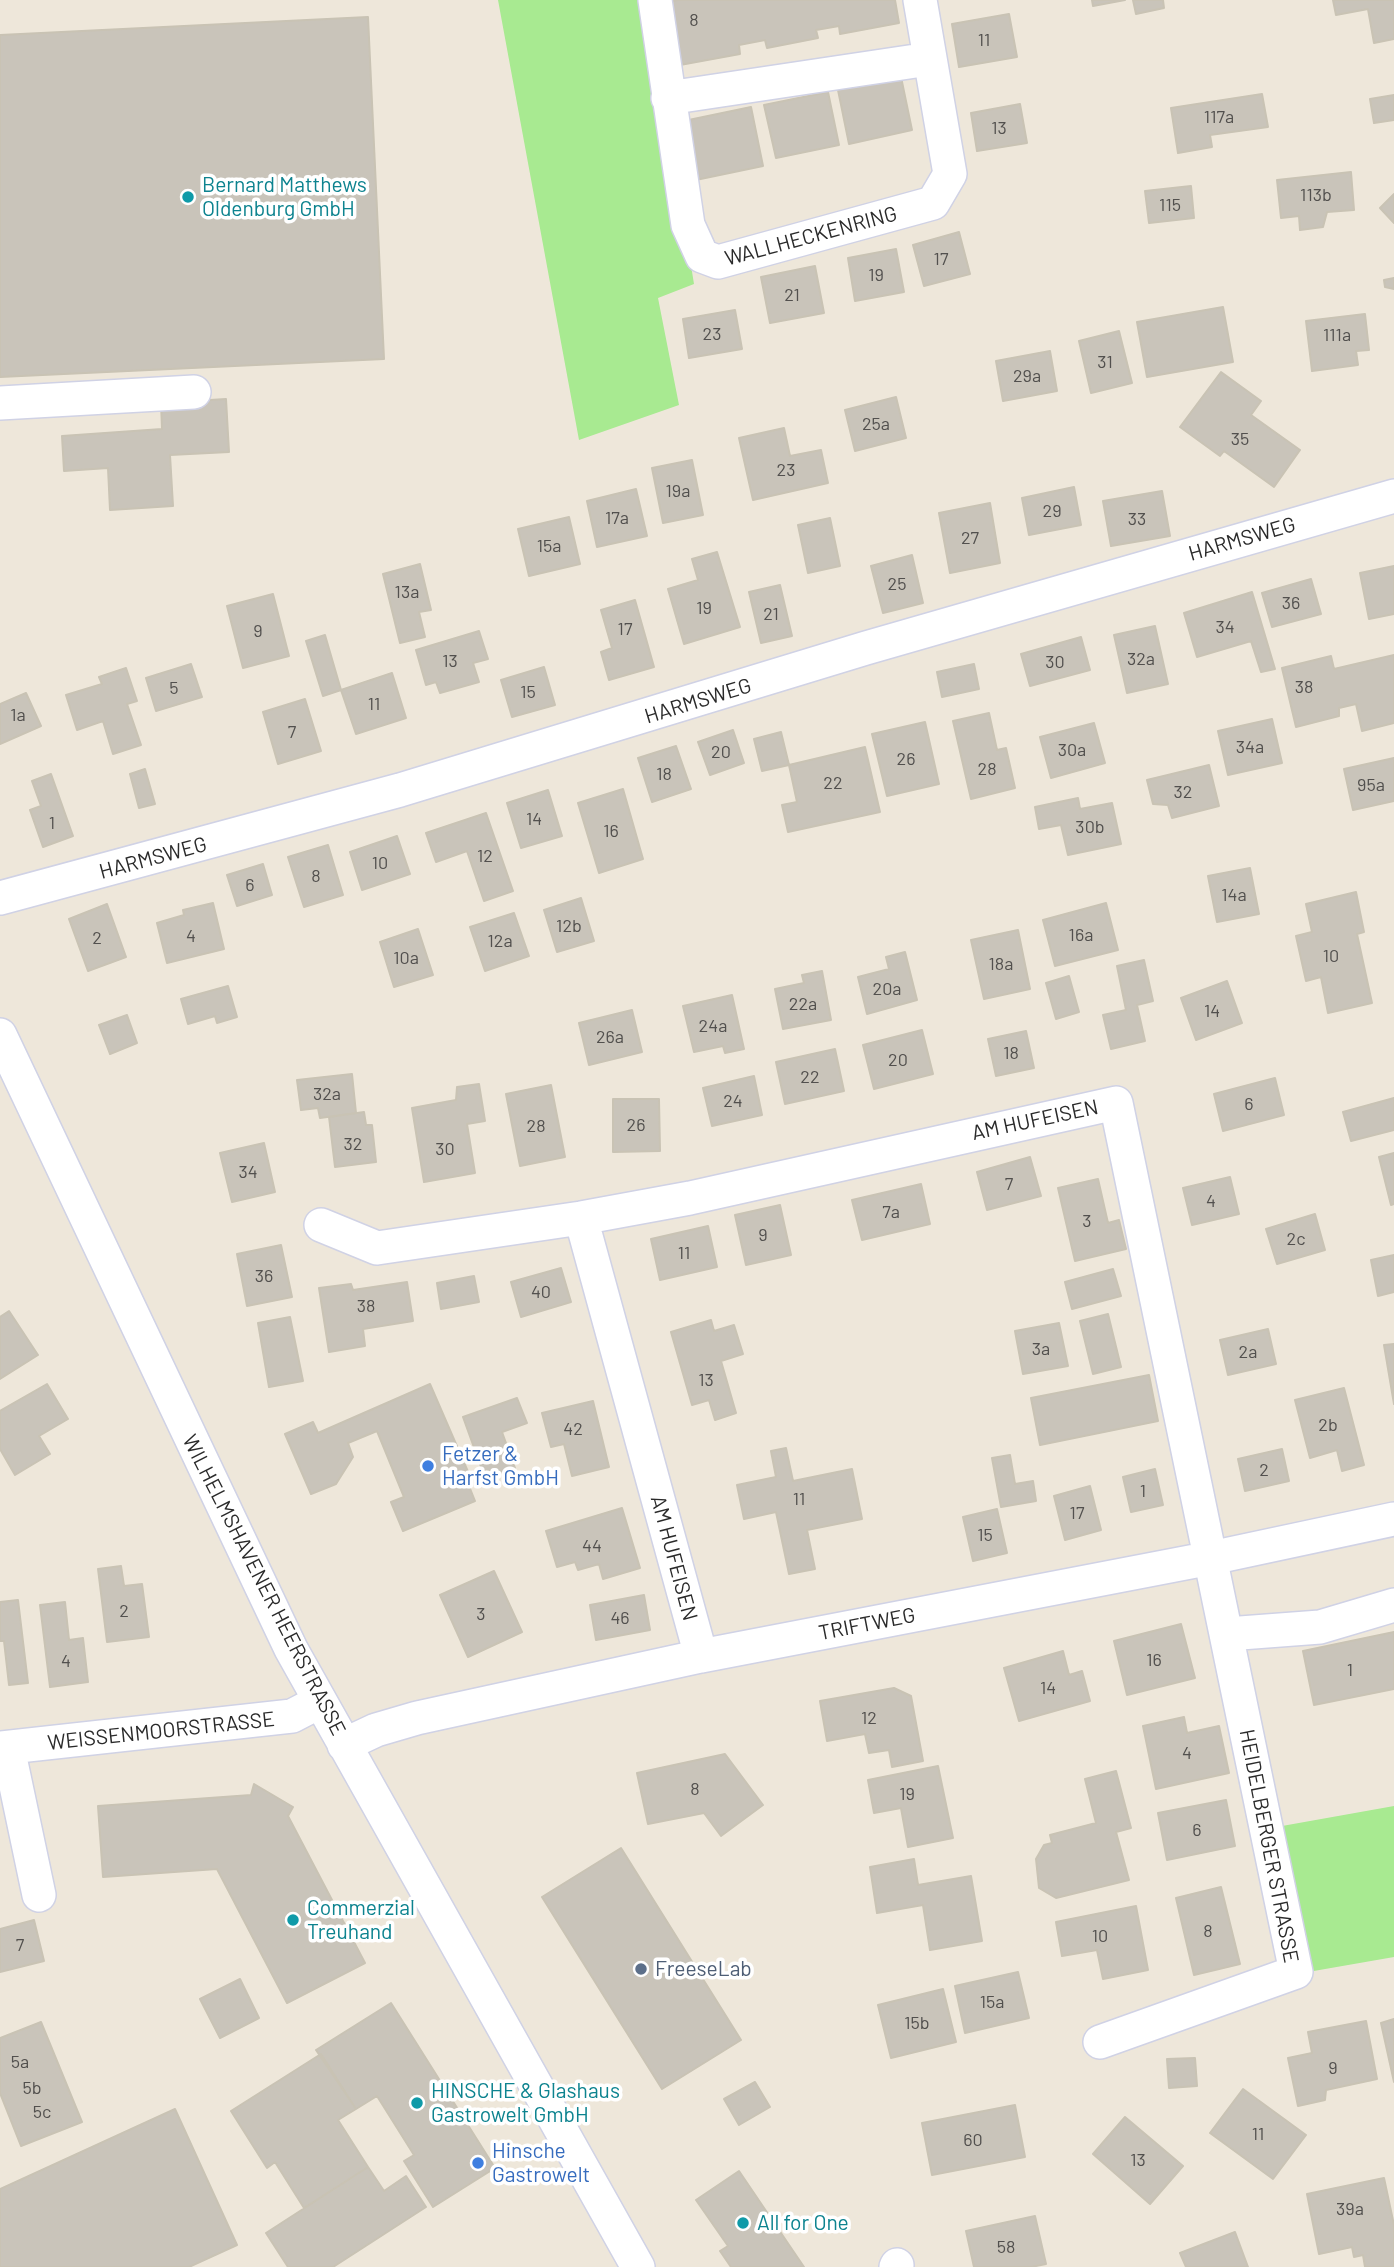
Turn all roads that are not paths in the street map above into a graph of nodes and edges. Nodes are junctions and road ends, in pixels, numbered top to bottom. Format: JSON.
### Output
{"nodes":[{"id":1,"x":655,"y":0,"type":"edge"},
{"id":2,"x":920,"y":0,"type":"edge"},
{"id":3,"x":929,"y":59,"type":"junction"},
{"id":4,"x":668,"y":98,"type":"junction"},
{"id":5,"x":194,"y":392,"type":"dead end"},
{"id":6,"x":0,"y":403,"type":"edge"},
{"id":7,"x":1394,"y":496,"type":"edge"},
{"id":8,"x":0,"y":898,"type":"edge"},
{"id":9,"x":0,"y":1035,"type":"edge"},
{"id":10,"x":581,"y":1218,"type":"junction"},
{"id":11,"x":321,"y":1225,"type":"dead end"},
{"id":12,"x":1394,"y":1519,"type":"edge"},
{"id":13,"x":1212,"y":1558,"type":"junction"},
{"id":14,"x":1394,"y":1605,"type":"edge"},
{"id":15,"x":1227,"y":1634,"type":"junction"},
{"id":16,"x":701,"y":1656,"type":"junction"},
{"id":17,"x":319,"y":1702,"type":"junction"},
{"id":18,"x":344,"y":1745,"type":"junction"},
{"id":19,"x":4,"y":1748,"type":"edge"},
{"id":20,"x":39,"y":1895,"type":"dead end"},
{"id":21,"x":1100,"y":2042,"type":"dead end"},
{"id":22,"x":638,"y":2267,"type":"edge"}],
"edges":[{"from":1,"to":4,"type":"street","name":"WALLHECKENRING"},
{"from":2,"to":3,"type":"street","name":"WALLHECKENRING"},
{"from":3,"to":4,"type":"street"},
{"from":3,"to":4,"type":"street","name":"WALLHECKENRING"},
{"from":5,"to":6,"type":"street"},
{"from":7,"to":8,"type":"street","name":"HARMSWEG"},
{"from":9,"to":17,"type":"street","name":"WILHELMSHAVENER HEERSTRASSE"},
{"from":10,"to":11,"type":"street","name":"AM HUFEISEN"},
{"from":10,"to":13,"type":"street","name":"AM HUFEISEN"},
{"from":10,"to":16,"type":"street","name":"AM HUFEISEN"},
{"from":12,"to":13,"type":"street","name":"TRIFTWEG"},
{"from":13,"to":15,"type":"street","name":"HEIDELBERGER STRASSE"},
{"from":13,"to":16,"type":"street","name":"TRIFTWEG"},
{"from":14,"to":15,"type":"street"},
{"from":15,"to":21,"type":"street","name":"HEIDELBERGER STRASSE"},
{"from":16,"to":18,"type":"street","name":"TRIFTWEG"},
{"from":17,"to":18,"type":"street","name":"WILHELMSHAVENER HEERSTRASSE"},
{"from":17,"to":19,"type":"street","name":"WEISSENMOORSTRASSE"},
{"from":18,"to":22,"type":"street","name":"WILHELMSHAVENER HEERSTRASSE"},
{"from":19,"to":20,"type":"street"}]}
